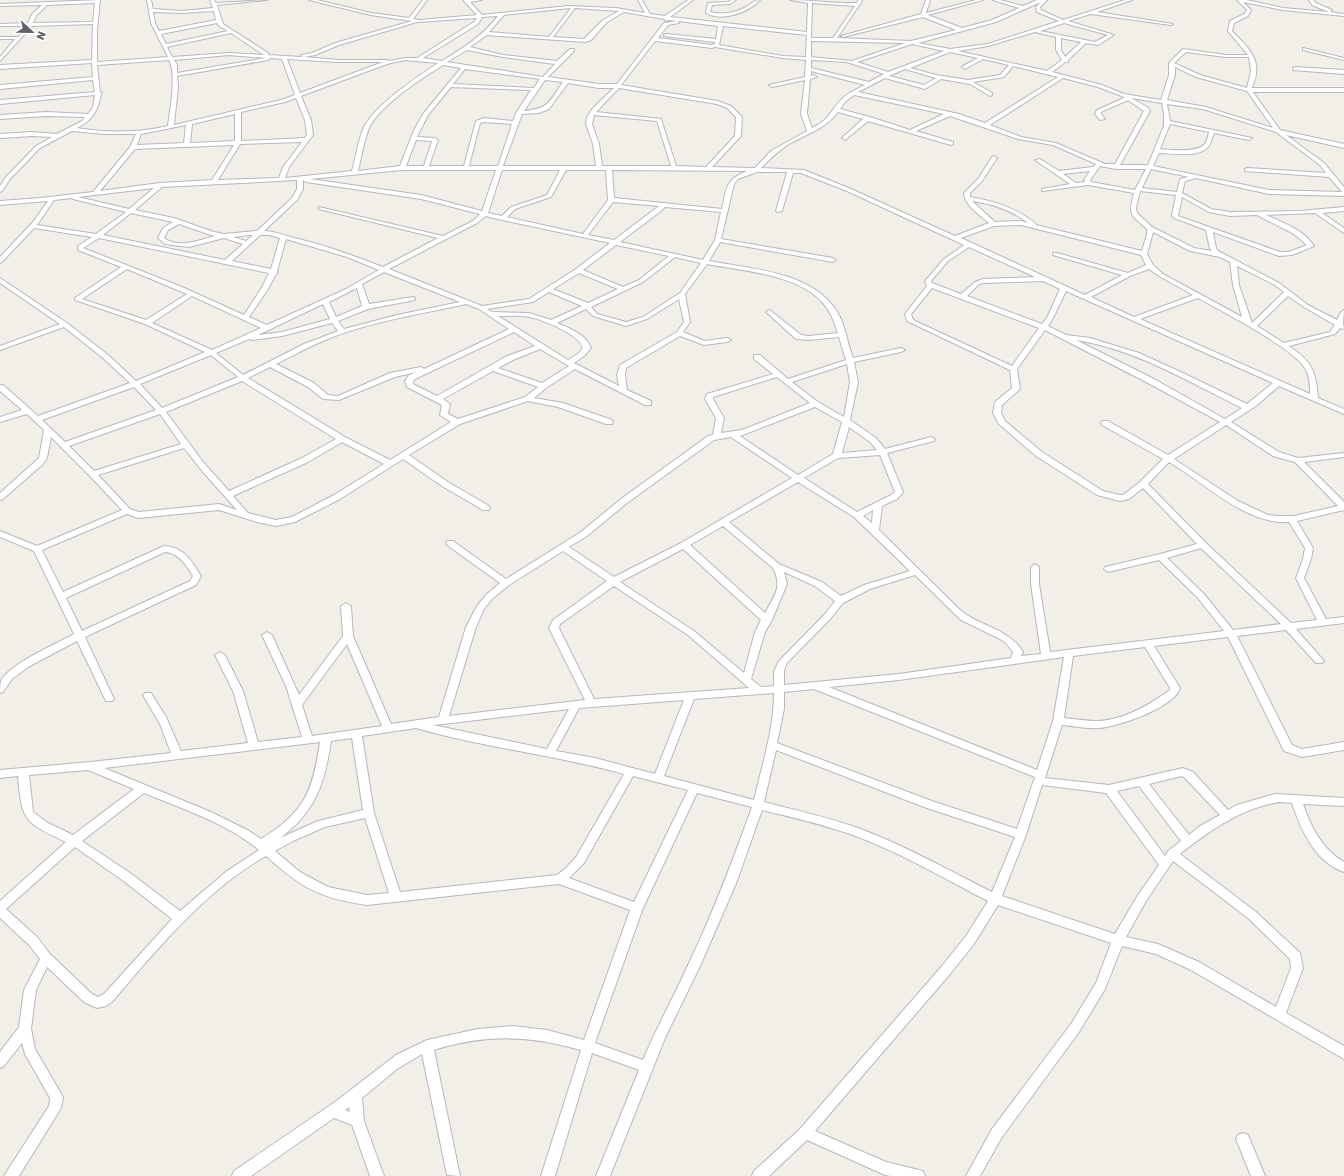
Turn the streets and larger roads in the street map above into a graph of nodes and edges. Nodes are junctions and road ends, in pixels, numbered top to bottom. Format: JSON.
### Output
{"nodes":[{"id":1,"x":98,"y":0,"type":"edge"},
{"id":2,"x":149,"y":0,"type":"edge"},
{"id":3,"x":265,"y":0,"type":"edge"},
{"id":4,"x":311,"y":0,"type":"edge"},
{"id":5,"x":328,"y":0,"type":"edge"},
{"id":6,"x":425,"y":0,"type":"edge"},
{"id":7,"x":465,"y":0,"type":"edge"},
{"id":8,"x":480,"y":0,"type":"edge"},
{"id":9,"x":576,"y":0,"type":"edge"},
{"id":10,"x":640,"y":0,"type":"edge"},
{"id":11,"x":691,"y":0,"type":"edge"},
{"id":12,"x":734,"y":0,"type":"edge"},
{"id":13,"x":758,"y":0,"type":"edge"},
{"id":14,"x":792,"y":0,"type":"edge"},
{"id":15,"x":810,"y":0,"type":"edge"},
{"id":16,"x":928,"y":0,"type":"edge"},
{"id":17,"x":981,"y":0,"type":"edge"},
{"id":18,"x":995,"y":0,"type":"edge"},
{"id":19,"x":1041,"y":0,"type":"edge"},
{"id":20,"x":1045,"y":0,"type":"edge"},
{"id":21,"x":1130,"y":0,"type":"edge"},
{"id":22,"x":1239,"y":0,"type":"edge"},
{"id":23,"x":1268,"y":0,"type":"edge"},
{"id":24,"x":1312,"y":0,"type":"edge"},
{"id":25,"x":1250,"y":1,"type":"edge"},
{"id":26,"x":320,"y":2,"type":"junction"},
{"id":27,"x":859,"y":2,"type":"edge"},
{"id":28,"x":46,"y":4,"type":"junction"},
{"id":29,"x":214,"y":4,"type":"edge"},
{"id":30,"x":0,"y":5,"type":"edge"},
{"id":31,"x":568,"y":7,"type":"junction"},
{"id":32,"x":574,"y":7,"type":"junction"},
{"id":33,"x":1023,"y":8,"type":"junction"},
{"id":34,"x":1284,"y":9,"type":"junction"},
{"id":35,"x":150,"y":10,"type":"junction"},
{"id":36,"x":624,"y":10,"type":"junction"},
{"id":37,"x":1089,"y":12,"type":"junction"},
{"id":38,"x":502,"y":14,"type":"junction"},
{"id":39,"x":648,"y":14,"type":"junction"},
{"id":40,"x":923,"y":15,"type":"junction"},
{"id":41,"x":1338,"y":15,"type":"junction"},
{"id":42,"x":1344,"y":15,"type":"edge"},
{"id":43,"x":481,"y":16,"type":"junction"},
{"id":44,"x":666,"y":18,"type":"junction"},
{"id":45,"x":410,"y":20,"type":"junction"},
{"id":46,"x":687,"y":20,"type":"junction"},
{"id":47,"x":218,"y":21,"type":"junction"},
{"id":48,"x":420,"y":21,"type":"junction"},
{"id":49,"x":1062,"y":21,"type":"junction"},
{"id":50,"x":96,"y":23,"type":"junction"},
{"id":51,"x":666,"y":24,"type":"junction"},
{"id":52,"x":721,"y":24,"type":"junction"},
{"id":53,"x":1171,"y":24,"type":"dead end"},
{"id":54,"x":0,"y":25,"type":"edge"},
{"id":55,"x":30,"y":25,"type":"junction"},
{"id":56,"x":962,"y":30,"type":"junction"},
{"id":57,"x":1035,"y":31,"type":"junction"},
{"id":58,"x":231,"y":32,"type":"junction"},
{"id":59,"x":158,"y":33,"type":"junction"},
{"id":60,"x":486,"y":33,"type":"junction"},
{"id":61,"x":657,"y":34,"type":"junction"},
{"id":62,"x":808,"y":36,"type":"junction"},
{"id":63,"x":1059,"y":36,"type":"junction"},
{"id":64,"x":551,"y":37,"type":"junction"},
{"id":65,"x":0,"y":38,"type":"edge"},
{"id":66,"x":19,"y":38,"type":"junction"},
{"id":67,"x":835,"y":38,"type":"junction"},
{"id":68,"x":653,"y":39,"type":"junction"},
{"id":69,"x":718,"y":41,"type":"junction"},
{"id":70,"x":1084,"y":42,"type":"junction"},
{"id":71,"x":911,"y":43,"type":"junction"},
{"id":72,"x":164,"y":46,"type":"junction"},
{"id":73,"x":715,"y":46,"type":"junction"},
{"id":74,"x":466,"y":48,"type":"junction"},
{"id":75,"x":1305,"y":49,"type":"dead end"},
{"id":76,"x":572,"y":50,"type":"dead end"},
{"id":77,"x":950,"y":51,"type":"junction"},
{"id":78,"x":269,"y":56,"type":"junction"},
{"id":79,"x":1250,"y":56,"type":"junction"},
{"id":80,"x":170,"y":57,"type":"junction"},
{"id":81,"x":281,"y":57,"type":"junction"},
{"id":82,"x":292,"y":58,"type":"junction"},
{"id":83,"x":982,"y":58,"type":"junction"},
{"id":84,"x":1343,"y":58,"type":"edge"},
{"id":85,"x":0,"y":59,"type":"edge"},
{"id":86,"x":419,"y":59,"type":"junction"},
{"id":87,"x":808,"y":60,"type":"junction"},
{"id":88,"x":394,"y":61,"type":"junction"},
{"id":89,"x":1066,"y":61,"type":"junction"},
{"id":90,"x":442,"y":62,"type":"junction"},
{"id":91,"x":852,"y":62,"type":"junction"},
{"id":92,"x":94,"y":63,"type":"junction"},
{"id":93,"x":558,"y":63,"type":"junction"},
{"id":94,"x":1012,"y":64,"type":"junction"},
{"id":95,"x":1172,"y":64,"type":"junction"},
{"id":96,"x":0,"y":67,"type":"edge"},
{"id":97,"x":464,"y":67,"type":"junction"},
{"id":98,"x":965,"y":67,"type":"dead end"},
{"id":99,"x":906,"y":68,"type":"junction"},
{"id":100,"x":808,"y":69,"type":"junction"},
{"id":101,"x":1295,"y":69,"type":"dead end"},
{"id":102,"x":1344,"y":72,"type":"edge"},
{"id":103,"x":1048,"y":73,"type":"junction"},
{"id":104,"x":174,"y":74,"type":"junction"},
{"id":105,"x":829,"y":74,"type":"junction"},
{"id":106,"x":887,"y":75,"type":"junction"},
{"id":107,"x":940,"y":77,"type":"junction"},
{"id":108,"x":1061,"y":77,"type":"junction"},
{"id":109,"x":95,"y":78,"type":"junction"},
{"id":110,"x":542,"y":78,"type":"junction"},
{"id":111,"x":808,"y":78,"type":"junction"},
{"id":112,"x":969,"y":81,"type":"junction"},
{"id":113,"x":566,"y":82,"type":"junction"},
{"id":114,"x":869,"y":84,"type":"junction"},
{"id":115,"x":450,"y":85,"type":"junction"},
{"id":116,"x":772,"y":85,"type":"dead end"},
{"id":117,"x":618,"y":86,"type":"junction"},
{"id":118,"x":0,"y":87,"type":"edge"},
{"id":119,"x":533,"y":89,"type":"junction"},
{"id":120,"x":1249,"y":90,"type":"junction"},
{"id":121,"x":1344,"y":90,"type":"edge"},
{"id":122,"x":99,"y":93,"type":"junction"},
{"id":123,"x":853,"y":93,"type":"junction"},
{"id":124,"x":990,"y":94,"type":"dead end"},
{"id":125,"x":298,"y":97,"type":"junction"},
{"id":126,"x":1125,"y":97,"type":"junction"},
{"id":127,"x":47,"y":99,"type":"junction"},
{"id":128,"x":1164,"y":100,"type":"junction"},
{"id":129,"x":0,"y":102,"type":"edge"},
{"id":130,"x":836,"y":110,"type":"junction"},
{"id":131,"x":238,"y":112,"type":"junction"},
{"id":132,"x":519,"y":112,"type":"junction"},
{"id":133,"x":592,"y":113,"type":"junction"},
{"id":134,"x":46,"y":114,"type":"junction"},
{"id":135,"x":949,"y":114,"type":"junction"},
{"id":136,"x":90,"y":116,"type":"junction"},
{"id":137,"x":0,"y":117,"type":"edge"},
{"id":138,"x":868,"y":118,"type":"junction"},
{"id":139,"x":1102,"y":119,"type":"dead end"},
{"id":140,"x":189,"y":122,"type":"junction"},
{"id":141,"x":1167,"y":122,"type":"junction"},
{"id":142,"x":515,"y":123,"type":"junction"},
{"id":143,"x":986,"y":125,"type":"junction"},
{"id":144,"x":171,"y":127,"type":"junction"},
{"id":145,"x":72,"y":129,"type":"junction"},
{"id":146,"x":810,"y":131,"type":"junction"},
{"id":147,"x":912,"y":131,"type":"junction"},
{"id":148,"x":1212,"y":131,"type":"junction"},
{"id":149,"x":1278,"y":131,"type":"junction"},
{"id":150,"x":139,"y":133,"type":"junction"},
{"id":151,"x":0,"y":136,"type":"edge"},
{"id":152,"x":58,"y":136,"type":"junction"},
{"id":153,"x":414,"y":138,"type":"junction"},
{"id":154,"x":845,"y":138,"type":"dead end"},
{"id":155,"x":1249,"y":138,"type":"dead end"},
{"id":156,"x":307,"y":140,"type":"junction"},
{"id":157,"x":238,"y":143,"type":"junction"},
{"id":158,"x":951,"y":143,"type":"dead end"},
{"id":159,"x":187,"y":144,"type":"junction"},
{"id":160,"x":1344,"y":146,"type":"edge"},
{"id":161,"x":133,"y":147,"type":"junction"},
{"id":162,"x":1157,"y":150,"type":"junction"},
{"id":163,"x":994,"y":158,"type":"dead end"},
{"id":164,"x":1038,"y":160,"type":"dead end"},
{"id":165,"x":1097,"y":167,"type":"junction"},
{"id":166,"x":1116,"y":167,"type":"junction"},
{"id":167,"x":1150,"y":167,"type":"junction"},
{"id":168,"x":402,"y":168,"type":"junction"},
{"id":169,"x":426,"y":168,"type":"junction"},
{"id":170,"x":466,"y":168,"type":"junction"},
{"id":171,"x":500,"y":168,"type":"junction"},
{"id":172,"x":564,"y":168,"type":"junction"},
{"id":173,"x":599,"y":168,"type":"junction"},
{"id":174,"x":609,"y":168,"type":"junction"},
{"id":175,"x":674,"y":168,"type":"junction"},
{"id":176,"x":708,"y":168,"type":"junction"},
{"id":177,"x":756,"y":170,"type":"junction"},
{"id":178,"x":791,"y":170,"type":"junction"},
{"id":179,"x":1247,"y":170,"type":"dead end"},
{"id":180,"x":354,"y":172,"type":"junction"},
{"id":181,"x":1058,"y":173,"type":"junction"},
{"id":182,"x":1330,"y":175,"type":"junction"},
{"id":183,"x":300,"y":178,"type":"junction"},
{"id":184,"x":1198,"y":178,"type":"junction"},
{"id":185,"x":281,"y":180,"type":"junction"},
{"id":186,"x":214,"y":182,"type":"junction"},
{"id":187,"x":317,"y":182,"type":"junction"},
{"id":188,"x":1088,"y":182,"type":"junction"},
{"id":189,"x":1074,"y":184,"type":"junction"},
{"id":190,"x":160,"y":185,"type":"junction"},
{"id":191,"x":300,"y":187,"type":"junction"},
{"id":192,"x":0,"y":190,"type":"edge"},
{"id":193,"x":1044,"y":190,"type":"dead end"},
{"id":194,"x":1138,"y":190,"type":"junction"},
{"id":195,"x":1344,"y":192,"type":"edge"},
{"id":196,"x":95,"y":193,"type":"junction"},
{"id":197,"x":1180,"y":194,"type":"junction"},
{"id":198,"x":68,"y":197,"type":"junction"},
{"id":199,"x":967,"y":198,"type":"junction"},
{"id":200,"x":52,"y":199,"type":"junction"},
{"id":201,"x":611,"y":200,"type":"junction"},
{"id":202,"x":0,"y":203,"type":"edge"},
{"id":203,"x":663,"y":205,"type":"junction"},
{"id":204,"x":321,"y":208,"type":"dead end"},
{"id":205,"x":1344,"y":209,"type":"edge"},
{"id":206,"x":131,"y":211,"type":"junction"},
{"id":207,"x":725,"y":211,"type":"junction"},
{"id":208,"x":779,"y":211,"type":"dead end"},
{"id":209,"x":1317,"y":212,"type":"junction"},
{"id":210,"x":484,"y":214,"type":"junction"},
{"id":211,"x":1260,"y":215,"type":"junction"},
{"id":212,"x":503,"y":218,"type":"junction"},
{"id":213,"x":180,"y":221,"type":"junction"},
{"id":214,"x":1344,"y":222,"type":"edge"},
{"id":215,"x":993,"y":224,"type":"junction"},
{"id":216,"x":1334,"y":224,"type":"junction"},
{"id":217,"x":32,"y":226,"type":"junction"},
{"id":218,"x":1035,"y":226,"type":"junction"},
{"id":219,"x":1150,"y":228,"type":"junction"},
{"id":220,"x":1209,"y":229,"type":"junction"},
{"id":221,"x":1344,"y":231,"type":"edge"},
{"id":222,"x":258,"y":232,"type":"junction"},
{"id":223,"x":585,"y":235,"type":"junction"},
{"id":224,"x":99,"y":236,"type":"junction"},
{"id":225,"x":224,"y":236,"type":"junction"},
{"id":226,"x":283,"y":236,"type":"junction"},
{"id":227,"x":445,"y":238,"type":"junction"},
{"id":228,"x":956,"y":238,"type":"junction"},
{"id":229,"x":298,"y":240,"type":"junction"},
{"id":230,"x":718,"y":240,"type":"junction"},
{"id":231,"x":615,"y":241,"type":"junction"},
{"id":232,"x":248,"y":243,"type":"junction"},
{"id":233,"x":970,"y":244,"type":"junction"},
{"id":234,"x":281,"y":251,"type":"junction"},
{"id":235,"x":1056,"y":254,"type":"dead end"},
{"id":236,"x":1144,"y":254,"type":"junction"},
{"id":237,"x":674,"y":255,"type":"junction"},
{"id":238,"x":1221,"y":255,"type":"junction"},
{"id":239,"x":833,"y":260,"type":"dead end"},
{"id":240,"x":0,"y":261,"type":"edge"},
{"id":241,"x":1234,"y":261,"type":"junction"},
{"id":242,"x":227,"y":262,"type":"junction"},
{"id":243,"x":705,"y":262,"type":"junction"},
{"id":244,"x":1150,"y":266,"type":"junction"},
{"id":245,"x":126,"y":267,"type":"junction"},
{"id":246,"x":578,"y":270,"type":"junction"},
{"id":247,"x":383,"y":271,"type":"junction"},
{"id":248,"x":274,"y":272,"type":"junction"},
{"id":249,"x":1128,"y":275,"type":"junction"},
{"id":250,"x":1044,"y":278,"type":"junction"},
{"id":251,"x":0,"y":280,"type":"edge"},
{"id":252,"x":359,"y":284,"type":"junction"},
{"id":253,"x":931,"y":285,"type":"junction"},
{"id":254,"x":621,"y":288,"type":"junction"},
{"id":255,"x":1064,"y":288,"type":"junction"},
{"id":256,"x":549,"y":290,"type":"junction"},
{"id":257,"x":1288,"y":292,"type":"junction"},
{"id":258,"x":191,"y":294,"type":"junction"},
{"id":259,"x":682,"y":294,"type":"junction"},
{"id":260,"x":1198,"y":296,"type":"junction"},
{"id":261,"x":962,"y":297,"type":"junction"},
{"id":262,"x":1086,"y":297,"type":"junction"},
{"id":263,"x":413,"y":299,"type":"dead end"},
{"id":264,"x":325,"y":301,"type":"junction"},
{"id":265,"x":467,"y":302,"type":"junction"},
{"id":266,"x":586,"y":305,"type":"junction"},
{"id":267,"x":366,"y":307,"type":"junction"},
{"id":268,"x":481,"y":308,"type":"junction"},
{"id":269,"x":769,"y":312,"type":"dead end"},
{"id":270,"x":1344,"y":312,"type":"edge"},
{"id":271,"x":488,"y":314,"type":"junction"},
{"id":272,"x":245,"y":318,"type":"junction"},
{"id":273,"x":1134,"y":319,"type":"junction"},
{"id":274,"x":334,"y":320,"type":"junction"},
{"id":275,"x":553,"y":322,"type":"junction"},
{"id":276,"x":147,"y":323,"type":"junction"},
{"id":277,"x":65,"y":324,"type":"junction"},
{"id":278,"x":1250,"y":325,"type":"junction"},
{"id":279,"x":1342,"y":325,"type":"edge"},
{"id":280,"x":1044,"y":327,"type":"junction"},
{"id":281,"x":267,"y":328,"type":"junction"},
{"id":282,"x":513,"y":330,"type":"junction"},
{"id":283,"x":343,"y":332,"type":"junction"},
{"id":284,"x":679,"y":333,"type":"junction"},
{"id":285,"x":842,"y":335,"type":"junction"},
{"id":286,"x":1063,"y":337,"type":"junction"},
{"id":287,"x":244,"y":339,"type":"junction"},
{"id":288,"x":727,"y":340,"type":"dead end"},
{"id":289,"x":1284,"y":345,"type":"junction"},
{"id":290,"x":540,"y":346,"type":"junction"},
{"id":291,"x":0,"y":348,"type":"edge"},
{"id":292,"x":901,"y":350,"type":"dead end"},
{"id":293,"x":211,"y":352,"type":"junction"},
{"id":294,"x":757,"y":357,"type":"dead end"},
{"id":295,"x":850,"y":361,"type":"junction"},
{"id":296,"x":571,"y":364,"type":"junction"},
{"id":297,"x":271,"y":365,"type":"junction"},
{"id":298,"x":432,"y":367,"type":"junction"},
{"id":299,"x":492,"y":368,"type":"junction"},
{"id":300,"x":1014,"y":369,"type":"junction"},
{"id":301,"x":779,"y":374,"type":"junction"},
{"id":302,"x":243,"y":378,"type":"junction"},
{"id":303,"x":788,"y":381,"type":"junction"},
{"id":304,"x":1279,"y":382,"type":"junction"},
{"id":305,"x":134,"y":384,"type":"junction"},
{"id":306,"x":543,"y":386,"type":"junction"},
{"id":307,"x":0,"y":387,"type":"edge"},
{"id":308,"x":624,"y":391,"type":"junction"},
{"id":309,"x":1314,"y":398,"type":"junction"},
{"id":310,"x":438,"y":399,"type":"junction"},
{"id":311,"x":528,"y":399,"type":"junction"},
{"id":312,"x":648,"y":404,"type":"dead end"},
{"id":313,"x":815,"y":404,"type":"junction"},
{"id":314,"x":1247,"y":407,"type":"junction"},
{"id":315,"x":28,"y":412,"type":"junction"},
{"id":316,"x":162,"y":412,"type":"junction"},
{"id":317,"x":1344,"y":412,"type":"edge"},
{"id":318,"x":37,"y":419,"type":"junction"},
{"id":319,"x":0,"y":420,"type":"edge"},
{"id":320,"x":846,"y":421,"type":"junction"},
{"id":321,"x":457,"y":422,"type":"junction"},
{"id":322,"x":610,"y":422,"type":"dead end"},
{"id":323,"x":1226,"y":422,"type":"junction"},
{"id":324,"x":1105,"y":423,"type":"dead end"},
{"id":325,"x":48,"y":430,"type":"junction"},
{"id":326,"x":717,"y":435,"type":"junction"},
{"id":327,"x":734,"y":435,"type":"junction"},
{"id":328,"x":342,"y":439,"type":"junction"},
{"id":329,"x":931,"y":439,"type":"dead end"},
{"id":330,"x":63,"y":445,"type":"junction"},
{"id":331,"x":186,"y":445,"type":"junction"},
{"id":332,"x":882,"y":452,"type":"junction"},
{"id":333,"x":403,"y":455,"type":"junction"},
{"id":334,"x":1344,"y":455,"type":"edge"},
{"id":335,"x":836,"y":456,"type":"junction"},
{"id":336,"x":1168,"y":459,"type":"junction"},
{"id":337,"x":1298,"y":460,"type":"junction"},
{"id":338,"x":389,"y":463,"type":"junction"},
{"id":339,"x":93,"y":474,"type":"junction"},
{"id":340,"x":796,"y":478,"type":"junction"},
{"id":341,"x":1143,"y":484,"type":"junction"},
{"id":342,"x":228,"y":495,"type":"junction"},
{"id":343,"x":0,"y":497,"type":"edge"},
{"id":344,"x":878,"y":506,"type":"junction"},
{"id":345,"x":1344,"y":507,"type":"edge"},
{"id":346,"x":486,"y":508,"type":"dead end"},
{"id":347,"x":127,"y":511,"type":"junction"},
{"id":348,"x":247,"y":515,"type":"junction"},
{"id":349,"x":857,"y":515,"type":"junction"},
{"id":350,"x":1292,"y":519,"type":"junction"},
{"id":351,"x":723,"y":521,"type":"junction"},
{"id":352,"x":876,"y":531,"type":"junction"},
{"id":353,"x":0,"y":534,"type":"edge"},
{"id":354,"x":450,"y":543,"type":"dead end"},
{"id":355,"x":684,"y":545,"type":"junction"},
{"id":356,"x":1203,"y":545,"type":"junction"},
{"id":357,"x":562,"y":547,"type":"junction"},
{"id":358,"x":37,"y":550,"type":"junction"},
{"id":359,"x":1161,"y":557,"type":"junction"},
{"id":360,"x":776,"y":566,"type":"junction"},
{"id":361,"x":1034,"y":566,"type":"dead end"},
{"id":362,"x":1108,"y":569,"type":"dead end"},
{"id":363,"x":916,"y":572,"type":"junction"},
{"id":364,"x":614,"y":581,"type":"junction"},
{"id":365,"x":506,"y":583,"type":"junction"},
{"id":366,"x":62,"y":596,"type":"junction"},
{"id":367,"x":840,"y":601,"type":"junction"},
{"id":368,"x":346,"y":606,"type":"dead end"},
{"id":369,"x":766,"y":620,"type":"junction"},
{"id":370,"x":1344,"y":620,"type":"edge"},
{"id":371,"x":1323,"y":622,"type":"junction"},
{"id":372,"x":1288,"y":626,"type":"junction"},
{"id":373,"x":1231,"y":634,"type":"junction"},
{"id":374,"x":267,"y":635,"type":"dead end"},
{"id":375,"x":78,"y":636,"type":"junction"},
{"id":376,"x":348,"y":636,"type":"junction"},
{"id":377,"x":1148,"y":644,"type":"junction"},
{"id":378,"x":1069,"y":653,"type":"junction"},
{"id":379,"x":220,"y":655,"type":"dead end"},
{"id":380,"x":1046,"y":656,"type":"junction"},
{"id":381,"x":1015,"y":661,"type":"junction"},
{"id":382,"x":1319,"y":661,"type":"dead end"},
{"id":383,"x":746,"y":681,"type":"junction"},
{"id":384,"x":815,"y":686,"type":"junction"},
{"id":385,"x":778,"y":689,"type":"junction"},
{"id":386,"x":0,"y":690,"type":"edge"},
{"id":387,"x":759,"y":691,"type":"junction"},
{"id":388,"x":148,"y":695,"type":"dead end"},
{"id":389,"x":690,"y":696,"type":"junction"},
{"id":390,"x":109,"y":699,"type":"dead end"},
{"id":391,"x":591,"y":704,"type":"junction"},
{"id":392,"x":297,"y":705,"type":"junction"},
{"id":393,"x":576,"y":705,"type":"junction"},
{"id":394,"x":443,"y":720,"type":"junction"},
{"id":395,"x":1058,"y":721,"type":"junction"},
{"id":396,"x":414,"y":724,"type":"junction"},
{"id":397,"x":388,"y":728,"type":"junction"},
{"id":398,"x":356,"y":732,"type":"junction"},
{"id":399,"x":326,"y":738,"type":"junction"},
{"id":400,"x":308,"y":740,"type":"junction"},
{"id":401,"x":772,"y":745,"type":"junction"},
{"id":402,"x":1344,"y":746,"type":"edge"},
{"id":403,"x":254,"y":747,"type":"junction"},
{"id":404,"x":550,"y":753,"type":"junction"},
{"id":405,"x":177,"y":755,"type":"junction"},
{"id":406,"x":91,"y":766,"type":"junction"},
{"id":407,"x":631,"y":771,"type":"junction"},
{"id":408,"x":23,"y":772,"type":"junction"},
{"id":409,"x":0,"y":774,"type":"edge"},
{"id":410,"x":1039,"y":778,"type":"junction"},
{"id":411,"x":658,"y":779,"type":"junction"},
{"id":412,"x":1142,"y":782,"type":"junction"},
{"id":413,"x":694,"y":788,"type":"junction"},
{"id":414,"x":142,"y":789,"type":"junction"},
{"id":415,"x":1108,"y":789,"type":"junction"},
{"id":416,"x":1296,"y":799,"type":"junction"},
{"id":417,"x":1344,"y":802,"type":"edge"},
{"id":418,"x":758,"y":805,"type":"junction"},
{"id":419,"x":369,"y":813,"type":"junction"},
{"id":420,"x":1227,"y":816,"type":"junction"},
{"id":421,"x":1020,"y":835,"type":"junction"},
{"id":422,"x":74,"y":841,"type":"junction"},
{"id":423,"x":1188,"y":842,"type":"junction"},
{"id":424,"x":264,"y":846,"type":"junction"},
{"id":425,"x":1172,"y":854,"type":"junction"},
{"id":426,"x":1165,"y":865,"type":"junction"},
{"id":427,"x":1344,"y":867,"type":"edge"},
{"id":428,"x":559,"y":879,"type":"junction"},
{"id":429,"x":396,"y":897,"type":"junction"},
{"id":430,"x":995,"y":899,"type":"junction"},
{"id":431,"x":0,"y":908,"type":"edge"},
{"id":432,"x":637,"y":908,"type":"junction"},
{"id":433,"x":0,"y":911,"type":"edge"},
{"id":434,"x":180,"y":918,"type":"junction"},
{"id":435,"x":1118,"y":940,"type":"junction"},
{"id":436,"x":46,"y":958,"type":"junction"},
{"id":437,"x":1279,"y":1015,"type":"junction"},
{"id":438,"x":25,"y":1029,"type":"junction"},
{"id":439,"x":427,"y":1046,"type":"junction"},
{"id":440,"x":588,"y":1046,"type":"junction"},
{"id":441,"x":1344,"y":1053,"type":"edge"},
{"id":442,"x":0,"y":1062,"type":"edge"},
{"id":443,"x":647,"y":1067,"type":"junction"},
{"id":444,"x":355,"y":1095,"type":"junction"},
{"id":445,"x":332,"y":1111,"type":"junction"},
{"id":446,"x":357,"y":1121,"type":"junction"},
{"id":447,"x":804,"y":1133,"type":"junction"},
{"id":448,"x":1243,"y":1139,"type":"dead end"},
{"id":449,"x":454,"y":1175,"type":"edge"},
{"id":450,"x":11,"y":1176,"type":"edge"},
{"id":451,"x":239,"y":1176,"type":"edge"},
{"id":452,"x":377,"y":1176,"type":"edge"},
{"id":453,"x":548,"y":1176,"type":"edge"},
{"id":454,"x":602,"y":1176,"type":"edge"},
{"id":455,"x":759,"y":1176,"type":"edge"},
{"id":456,"x":918,"y":1176,"type":"edge"},
{"id":457,"x":973,"y":1176,"type":"edge"},
{"id":458,"x":1258,"y":1176,"type":"edge"}],
"edges":[{"from":1,"to":28,"type":"street"},
{"from":1,"to":50,"type":"street"},
{"from":2,"to":35,"type":"street"},
{"from":3,"to":29,"type":"street"},
{"from":4,"to":26,"type":"street"},
{"from":5,"to":26,"type":"street"},
{"from":6,"to":45,"type":"street"},
{"from":7,"to":8,"type":"street"},
{"from":7,"to":43,"type":"street"},
{"from":9,"to":31,"type":"street"},
{"from":10,"to":39,"type":"street"},
{"from":11,"to":44,"type":"street"},
{"from":12,"to":13,"type":"street"},
{"from":14,"to":15,"type":"street"},
{"from":15,"to":27,"type":"street"},
{"from":15,"to":62,"type":"street"},
{"from":16,"to":40,"type":"street"},
{"from":17,"to":40,"type":"street"},
{"from":18,"to":33,"type":"street"},
{"from":19,"to":33,"type":"street"},
{"from":20,"to":49,"type":"street"},
{"from":21,"to":37,"type":"street"},
{"from":22,"to":25,"type":"street"},
{"from":22,"to":79,"type":"street"},
{"from":23,"to":34,"type":"street"},
{"from":24,"to":41,"type":"street"},
{"from":25,"to":34,"type":"street"},
{"from":26,"to":45,"type":"street"},
{"from":27,"to":67,"type":"street"},
{"from":28,"to":30,"type":"street"},
{"from":28,"to":55,"type":"street"},
{"from":29,"to":35,"type":"street"},
{"from":29,"to":47,"type":"street"},
{"from":31,"to":32,"type":"street"},
{"from":31,"to":38,"type":"street"},
{"from":32,"to":36,"type":"street"},
{"from":32,"to":64,"type":"street"},
{"from":33,"to":56,"type":"street"},
{"from":34,"to":41,"type":"street"},
{"from":35,"to":59,"type":"street"},
{"from":36,"to":39,"type":"street"},
{"from":36,"to":64,"type":"street"},
{"from":37,"to":49,"type":"street"},
{"from":37,"to":53,"type":"street"},
{"from":38,"to":43,"type":"street"},
{"from":38,"to":60,"type":"street"},
{"from":39,"to":44,"type":"street"},
{"from":40,"to":56,"type":"street"},
{"from":40,"to":67,"type":"street"},
{"from":41,"to":42,"type":"street"},
{"from":43,"to":48,"type":"street"},
{"from":43,"to":86,"type":"street"},
{"from":44,"to":46,"type":"street"},
{"from":44,"to":51,"type":"street"},
{"from":45,"to":48,"type":"street"},
{"from":46,"to":51,"type":"street"},
{"from":46,"to":52,"type":"street"},
{"from":47,"to":58,"type":"street"},
{"from":47,"to":59,"type":"street"},
{"from":48,"to":82,"type":"street"},
{"from":49,"to":57,"type":"street"},
{"from":49,"to":70,"type":"street"},
{"from":50,"to":55,"type":"street"},
{"from":50,"to":92,"type":"street"},
{"from":51,"to":61,"type":"street"},
{"from":52,"to":62,"type":"street"},
{"from":52,"to":69,"type":"street"},
{"from":54,"to":55,"type":"street"},
{"from":55,"to":66,"type":"street"},
{"from":56,"to":71,"type":"street"},
{"from":57,"to":63,"type":"street"},
{"from":57,"to":77,"type":"street"},
{"from":58,"to":72,"type":"street"},
{"from":58,"to":78,"type":"street"},
{"from":59,"to":72,"type":"street"},
{"from":60,"to":64,"type":"street"},
{"from":60,"to":74,"type":"street"},
{"from":61,"to":68,"type":"street"},
{"from":61,"to":69,"type":"street"},
{"from":62,"to":67,"type":"street"},
{"from":62,"to":87,"type":"street"},
{"from":63,"to":70,"type":"street"},
{"from":63,"to":89,"type":"street"},
{"from":65,"to":66,"type":"street"},
{"from":66,"to":85,"type":"street"},
{"from":67,"to":71,"type":"street"},
{"from":68,"to":73,"type":"street"},
{"from":68,"to":117,"type":"street"},
{"from":69,"to":73,"type":"street"},
{"from":70,"to":89,"type":"street"},
{"from":71,"to":77,"type":"street"},
{"from":71,"to":91,"type":"street"},
{"from":72,"to":80,"type":"street"},
{"from":73,"to":87,"type":"street"},
{"from":74,"to":90,"type":"street"},
{"from":74,"to":93,"type":"street"},
{"from":75,"to":84,"type":"street"},
{"from":76,"to":93,"type":"street"},
{"from":77,"to":83,"type":"street"},
{"from":77,"to":99,"type":"street"},
{"from":78,"to":80,"type":"street"},
{"from":78,"to":81,"type":"street"},
{"from":79,"to":95,"type":"street"},
{"from":79,"to":120,"type":"street"},
{"from":80,"to":92,"type":"street"},
{"from":80,"to":104,"type":"street"},
{"from":81,"to":82,"type":"street"},
{"from":81,"to":104,"type":"street"},
{"from":81,"to":125,"type":"street"},
{"from":82,"to":88,"type":"street"},
{"from":83,"to":94,"type":"street"},
{"from":83,"to":98,"type":"street"},
{"from":86,"to":88,"type":"street"},
{"from":86,"to":90,"type":"street"},
{"from":87,"to":91,"type":"street"},
{"from":87,"to":100,"type":"street"},
{"from":88,"to":125,"type":"street"},
{"from":89,"to":103,"type":"street"},
{"from":90,"to":97,"type":"street"},
{"from":90,"to":180,"type":"street"},
{"from":91,"to":106,"type":"street"},
{"from":92,"to":96,"type":"street"},
{"from":92,"to":109,"type":"street"},
{"from":93,"to":110,"type":"street"},
{"from":94,"to":103,"type":"street"},
{"from":94,"to":112,"type":"street"},
{"from":95,"to":120,"type":"street"},
{"from":95,"to":128,"type":"street"},
{"from":97,"to":110,"type":"street"},
{"from":97,"to":115,"type":"street"},
{"from":99,"to":106,"type":"street"},
{"from":99,"to":107,"type":"street"},
{"from":100,"to":105,"type":"street"},
{"from":100,"to":111,"type":"street"},
{"from":101,"to":102,"type":"street"},
{"from":103,"to":108,"type":"street"},
{"from":104,"to":144,"type":"street"},
{"from":105,"to":111,"type":"street"},
{"from":105,"to":114,"type":"street"},
{"from":106,"to":107,"type":"street"},
{"from":106,"to":114,"type":"street"},
{"from":107,"to":112,"type":"street"},
{"from":108,"to":126,"type":"street"},
{"from":108,"to":143,"type":"street"},
{"from":109,"to":118,"type":"street"},
{"from":109,"to":122,"type":"street"},
{"from":110,"to":113,"type":"street"},
{"from":110,"to":119,"type":"street"},
{"from":111,"to":116,"type":"street"},
{"from":111,"to":146,"type":"street"},
{"from":112,"to":124,"type":"street"},
{"from":113,"to":117,"type":"street"},
{"from":113,"to":132,"type":"street"},
{"from":114,"to":123,"type":"street"},
{"from":115,"to":119,"type":"street"},
{"from":115,"to":153,"type":"street"},
{"from":117,"to":133,"type":"street"},
{"from":117,"to":176,"type":"street"},
{"from":119,"to":132,"type":"street"},
{"from":120,"to":121,"type":"street"},
{"from":120,"to":149,"type":"street"},
{"from":122,"to":127,"type":"street"},
{"from":122,"to":136,"type":"street"},
{"from":123,"to":130,"type":"street"},
{"from":123,"to":135,"type":"street"},
{"from":125,"to":131,"type":"street"},
{"from":125,"to":156,"type":"street"},
{"from":126,"to":128,"type":"street"},
{"from":126,"to":139,"type":"street"},
{"from":126,"to":166,"type":"street"},
{"from":127,"to":129,"type":"street"},
{"from":127,"to":134,"type":"street"},
{"from":128,"to":141,"type":"street"},
{"from":128,"to":149,"type":"street"},
{"from":130,"to":138,"type":"street"},
{"from":130,"to":146,"type":"street"},
{"from":131,"to":140,"type":"street"},
{"from":131,"to":157,"type":"street"},
{"from":132,"to":142,"type":"street"},
{"from":133,"to":173,"type":"street"},
{"from":133,"to":175,"type":"street"},
{"from":134,"to":136,"type":"street"},
{"from":134,"to":137,"type":"street"},
{"from":135,"to":143,"type":"street"},
{"from":135,"to":147,"type":"street"},
{"from":136,"to":145,"type":"street"},
{"from":138,"to":147,"type":"street"},
{"from":138,"to":154,"type":"street"},
{"from":140,"to":144,"type":"street"},
{"from":140,"to":159,"type":"street"},
{"from":141,"to":148,"type":"street"},
{"from":141,"to":162,"type":"street"},
{"from":142,"to":170,"type":"street"},
{"from":142,"to":171,"type":"street"},
{"from":143,"to":165,"type":"street"},
{"from":144,"to":150,"type":"street"},
{"from":145,"to":150,"type":"street"},
{"from":145,"to":152,"type":"street"},
{"from":146,"to":177,"type":"street"},
{"from":147,"to":158,"type":"street"},
{"from":148,"to":155,"type":"street"},
{"from":148,"to":162,"type":"street"},
{"from":149,"to":160,"type":"street"},
{"from":149,"to":182,"type":"street"},
{"from":150,"to":161,"type":"street"},
{"from":151,"to":152,"type":"street"},
{"from":152,"to":192,"type":"street"},
{"from":153,"to":168,"type":"street"},
{"from":153,"to":169,"type":"street"},
{"from":156,"to":157,"type":"street"},
{"from":156,"to":185,"type":"street"},
{"from":157,"to":159,"type":"street"},
{"from":157,"to":186,"type":"street"},
{"from":159,"to":161,"type":"street"},
{"from":161,"to":196,"type":"street"},
{"from":162,"to":167,"type":"street"},
{"from":163,"to":199,"type":"street"},
{"from":164,"to":181,"type":"street"},
{"from":165,"to":166,"type":"street"},
{"from":165,"to":181,"type":"street"},
{"from":165,"to":188,"type":"street"},
{"from":166,"to":167,"type":"street"},
{"from":167,"to":184,"type":"street"},
{"from":167,"to":194,"type":"street"},
{"from":168,"to":169,"type":"street"},
{"from":168,"to":180,"type":"street"},
{"from":169,"to":170,"type":"street"},
{"from":170,"to":171,"type":"street"},
{"from":171,"to":172,"type":"street"},
{"from":171,"to":210,"type":"street"},
{"from":172,"to":173,"type":"street"},
{"from":172,"to":212,"type":"street"},
{"from":173,"to":174,"type":"street"},
{"from":174,"to":175,"type":"street"},
{"from":174,"to":201,"type":"street"},
{"from":175,"to":176,"type":"street"},
{"from":176,"to":177,"type":"street"},
{"from":177,"to":178,"type":"street"},
{"from":177,"to":207,"type":"street"},
{"from":178,"to":208,"type":"street"},
{"from":178,"to":228,"type":"street"},
{"from":179,"to":182,"type":"street"},
{"from":180,"to":183,"type":"street"},
{"from":181,"to":189,"type":"street"},
{"from":182,"to":195,"type":"street"},
{"from":183,"to":185,"type":"street"},
{"from":183,"to":187,"type":"street"},
{"from":183,"to":191,"type":"street"},
{"from":184,"to":195,"type":"street"},
{"from":184,"to":197,"type":"street"},
{"from":185,"to":186,"type":"street"},
{"from":186,"to":190,"type":"street"},
{"from":187,"to":191,"type":"street"},
{"from":187,"to":210,"type":"street"},
{"from":188,"to":189,"type":"street"},
{"from":188,"to":194,"type":"street"},
{"from":189,"to":193,"type":"street"},
{"from":190,"to":196,"type":"street"},
{"from":190,"to":206,"type":"street"},
{"from":191,"to":222,"type":"street"},
{"from":194,"to":197,"type":"street"},
{"from":194,"to":219,"type":"street"},
{"from":196,"to":198,"type":"street"},
{"from":197,"to":211,"type":"street"},
{"from":197,"to":220,"type":"street"},
{"from":198,"to":200,"type":"street"},
{"from":198,"to":206,"type":"street"},
{"from":199,"to":215,"type":"street"},
{"from":199,"to":218,"type":"street"},
{"from":200,"to":202,"type":"street"},
{"from":200,"to":217,"type":"street"},
{"from":201,"to":203,"type":"street"},
{"from":201,"to":223,"type":"street"},
{"from":203,"to":207,"type":"street"},
{"from":203,"to":231,"type":"street"},
{"from":204,"to":227,"type":"street"},
{"from":205,"to":209,"type":"street"},
{"from":206,"to":213,"type":"street"},
{"from":206,"to":224,"type":"street"},
{"from":207,"to":230,"type":"street"},
{"from":209,"to":211,"type":"street"},
{"from":209,"to":216,"type":"street"},
{"from":210,"to":212,"type":"street"},
{"from":210,"to":227,"type":"street"},
{"from":211,"to":220,"type":"street"},
{"from":212,"to":223,"type":"street"},
{"from":213,"to":225,"type":"street"},
{"from":213,"to":225,"type":"street"},
{"from":214,"to":216,"type":"street"},
{"from":215,"to":218,"type":"street"},
{"from":215,"to":228,"type":"street"},
{"from":216,"to":221,"type":"street"},
{"from":217,"to":224,"type":"street"},
{"from":217,"to":240,"type":"street"},
{"from":218,"to":236,"type":"street"},
{"from":219,"to":236,"type":"street"},
{"from":219,"to":238,"type":"street"},
{"from":220,"to":238,"type":"street"},
{"from":222,"to":225,"type":"street"},
{"from":222,"to":226,"type":"street"},
{"from":222,"to":232,"type":"street"},
{"from":223,"to":231,"type":"street"},
{"from":224,"to":242,"type":"street"},
{"from":224,"to":245,"type":"street"},
{"from":225,"to":232,"type":"street"},
{"from":226,"to":229,"type":"street"},
{"from":226,"to":234,"type":"street"},
{"from":227,"to":247,"type":"street"},
{"from":228,"to":233,"type":"street"},
{"from":229,"to":234,"type":"street"},
{"from":229,"to":247,"type":"street"},
{"from":230,"to":239,"type":"street"},
{"from":230,"to":243,"type":"street"},
{"from":231,"to":237,"type":"street"},
{"from":231,"to":246,"type":"street"},
{"from":232,"to":242,"type":"street"},
{"from":233,"to":250,"type":"street"},
{"from":233,"to":253,"type":"street"},
{"from":234,"to":248,"type":"street"},
{"from":235,"to":249,"type":"street"},
{"from":236,"to":244,"type":"street"},
{"from":237,"to":243,"type":"street"},
{"from":237,"to":254,"type":"street"},
{"from":238,"to":241,"type":"street"},
{"from":241,"to":257,"type":"street"},
{"from":241,"to":278,"type":"street"},
{"from":242,"to":248,"type":"street"},
{"from":243,"to":259,"type":"street"},
{"from":243,"to":285,"type":"street"},
{"from":244,"to":249,"type":"street"},
{"from":244,"to":260,"type":"street"},
{"from":245,"to":258,"type":"street"},
{"from":245,"to":276,"type":"street"},
{"from":246,"to":254,"type":"street"},
{"from":246,"to":256,"type":"street"},
{"from":247,"to":252,"type":"street"},
{"from":247,"to":265,"type":"street"},
{"from":248,"to":272,"type":"street"},
{"from":249,"to":262,"type":"street"},
{"from":250,"to":255,"type":"street"},
{"from":250,"to":261,"type":"street"},
{"from":251,"to":277,"type":"street"},
{"from":252,"to":264,"type":"street"},
{"from":252,"to":267,"type":"street"},
{"from":253,"to":261,"type":"street"},
{"from":253,"to":300,"type":"street"},
{"from":254,"to":266,"type":"street"},
{"from":255,"to":262,"type":"street"},
{"from":255,"to":280,"type":"street"},
{"from":256,"to":266,"type":"street"},
{"from":256,"to":268,"type":"street"},
{"from":257,"to":278,"type":"street"},
{"from":257,"to":279,"type":"street"},
{"from":258,"to":272,"type":"street"},
{"from":258,"to":276,"type":"street"},
{"from":259,"to":266,"type":"street"},
{"from":259,"to":284,"type":"street"},
{"from":260,"to":273,"type":"street"},
{"from":260,"to":278,"type":"street"},
{"from":261,"to":280,"type":"street"},
{"from":262,"to":273,"type":"street"},
{"from":263,"to":267,"type":"street"},
{"from":264,"to":274,"type":"street"},
{"from":264,"to":281,"type":"street"},
{"from":265,"to":268,"type":"street"},
{"from":265,"to":283,"type":"street"},
{"from":266,"to":275,"type":"street"},
{"from":267,"to":274,"type":"street"},
{"from":268,"to":271,"type":"street"},
{"from":269,"to":285,"type":"street"},
{"from":270,"to":279,"type":"street"},
{"from":271,"to":275,"type":"street"},
{"from":271,"to":282,"type":"street"},
{"from":272,"to":281,"type":"street"},
{"from":273,"to":304,"type":"street"},
{"from":274,"to":283,"type":"street"},
{"from":274,"to":287,"type":"street"},
{"from":275,"to":296,"type":"street"},
{"from":276,"to":293,"type":"street"},
{"from":277,"to":291,"type":"street"},
{"from":277,"to":305,"type":"street"},
{"from":278,"to":289,"type":"street"},
{"from":279,"to":289,"type":"street"},
{"from":280,"to":286,"type":"street"},
{"from":280,"to":300,"type":"street"},
{"from":281,"to":287,"type":"street"},
{"from":282,"to":290,"type":"street"},
{"from":282,"to":298,"type":"street"},
{"from":283,"to":297,"type":"street"},
{"from":284,"to":288,"type":"street"},
{"from":284,"to":308,"type":"street"},
{"from":285,"to":295,"type":"street"},
{"from":286,"to":314,"type":"street"},
{"from":286,"to":323,"type":"street"},
{"from":287,"to":293,"type":"street"},
{"from":289,"to":309,"type":"street"},
{"from":290,"to":296,"type":"street"},
{"from":290,"to":299,"type":"street"},
{"from":292,"to":295,"type":"street"},
{"from":293,"to":302,"type":"street"},
{"from":293,"to":305,"type":"street"},
{"from":294,"to":301,"type":"street"},
{"from":295,"to":303,"type":"street"},
{"from":295,"to":320,"type":"street"},
{"from":296,"to":306,"type":"street"},
{"from":296,"to":308,"type":"street"},
{"from":297,"to":298,"type":"street"},
{"from":297,"to":302,"type":"street"},
{"from":298,"to":310,"type":"street"},
{"from":299,"to":306,"type":"street"},
{"from":299,"to":310,"type":"street"},
{"from":300,"to":341,"type":"street"},
{"from":301,"to":303,"type":"street"},
{"from":301,"to":326,"type":"street"},
{"from":302,"to":316,"type":"street"},
{"from":302,"to":328,"type":"street"},
{"from":303,"to":313,"type":"street"},
{"from":304,"to":309,"type":"street"},
{"from":304,"to":314,"type":"street"},
{"from":305,"to":316,"type":"street"},
{"from":305,"to":318,"type":"street"},
{"from":306,"to":311,"type":"street"},
{"from":307,"to":315,"type":"street"},
{"from":308,"to":312,"type":"street"},
{"from":309,"to":317,"type":"street"},
{"from":310,"to":321,"type":"street"},
{"from":311,"to":321,"type":"street"},
{"from":311,"to":322,"type":"street"},
{"from":313,"to":320,"type":"street"},
{"from":313,"to":327,"type":"street"},
{"from":314,"to":323,"type":"street"},
{"from":315,"to":318,"type":"street"},
{"from":315,"to":319,"type":"street"},
{"from":316,"to":330,"type":"street"},
{"from":316,"to":331,"type":"street"},
{"from":318,"to":325,"type":"street"},
{"from":320,"to":332,"type":"street"},
{"from":320,"to":335,"type":"street"},
{"from":321,"to":333,"type":"street"},
{"from":323,"to":336,"type":"street"},
{"from":323,"to":337,"type":"street"},
{"from":324,"to":336,"type":"street"},
{"from":325,"to":330,"type":"street"},
{"from":325,"to":343,"type":"street"},
{"from":326,"to":327,"type":"street"},
{"from":326,"to":357,"type":"street"},
{"from":327,"to":340,"type":"street"},
{"from":328,"to":338,"type":"street"},
{"from":328,"to":342,"type":"street"},
{"from":329,"to":332,"type":"street"},
{"from":330,"to":339,"type":"street"},
{"from":331,"to":339,"type":"street"},
{"from":331,"to":342,"type":"street"},
{"from":332,"to":335,"type":"street"},
{"from":332,"to":344,"type":"street"},
{"from":333,"to":338,"type":"street"},
{"from":333,"to":346,"type":"street"},
{"from":334,"to":337,"type":"street"},
{"from":335,"to":340,"type":"street"},
{"from":336,"to":341,"type":"street"},
{"from":336,"to":350,"type":"street"},
{"from":337,"to":345,"type":"street"},
{"from":338,"to":348,"type":"street"},
{"from":339,"to":347,"type":"street"},
{"from":340,"to":349,"type":"street"},
{"from":340,"to":351,"type":"street"},
{"from":341,"to":356,"type":"street"},
{"from":342,"to":348,"type":"street"},
{"from":344,"to":349,"type":"street"},
{"from":344,"to":352,"type":"street"},
{"from":345,"to":350,"type":"street"},
{"from":347,"to":348,"type":"street"},
{"from":347,"to":358,"type":"street"},
{"from":349,"to":352,"type":"street"},
{"from":350,"to":371,"type":"street"},
{"from":351,"to":355,"type":"street"},
{"from":351,"to":360,"type":"street"},
{"from":352,"to":363,"type":"street"},
{"from":353,"to":358,"type":"street"},
{"from":354,"to":365,"type":"street"},
{"from":355,"to":364,"type":"street"},
{"from":355,"to":369,"type":"street"},
{"from":356,"to":359,"type":"street"},
{"from":356,"to":372,"type":"street"},
{"from":357,"to":364,"type":"street"},
{"from":357,"to":365,"type":"street"},
{"from":358,"to":366,"type":"street"},
{"from":359,"to":362,"type":"street"},
{"from":359,"to":373,"type":"street"},
{"from":360,"to":367,"type":"street"},
{"from":360,"to":369,"type":"street"},
{"from":361,"to":380,"type":"street"},
{"from":363,"to":367,"type":"street"},
{"from":363,"to":381,"type":"street"},
{"from":364,"to":383,"type":"street"},
{"from":364,"to":391,"type":"street"},
{"from":365,"to":394,"type":"street"},
{"from":366,"to":375,"type":"street"},
{"from":366,"to":375,"type":"street"},
{"from":367,"to":385,"type":"street"},
{"from":368,"to":376,"type":"street"},
{"from":369,"to":383,"type":"street"},
{"from":370,"to":371,"type":"street"},
{"from":371,"to":372,"type":"street"},
{"from":372,"to":373,"type":"street"},
{"from":372,"to":382,"type":"street"},
{"from":373,"to":377,"type":"street"},
{"from":373,"to":402,"type":"street"},
{"from":374,"to":392,"type":"street"},
{"from":375,"to":386,"type":"street"},
{"from":375,"to":390,"type":"street"},
{"from":376,"to":392,"type":"street"},
{"from":376,"to":397,"type":"street"},
{"from":377,"to":378,"type":"street"},
{"from":377,"to":395,"type":"street"},
{"from":378,"to":380,"type":"street"},
{"from":378,"to":395,"type":"street"},
{"from":379,"to":403,"type":"street"},
{"from":380,"to":381,"type":"street"},
{"from":381,"to":384,"type":"street"},
{"from":383,"to":387,"type":"street"},
{"from":384,"to":385,"type":"street"},
{"from":384,"to":410,"type":"street"},
{"from":385,"to":387,"type":"street"},
{"from":385,"to":401,"type":"street"},
{"from":387,"to":389,"type":"street"},
{"from":388,"to":405,"type":"street"},
{"from":389,"to":391,"type":"street"},
{"from":389,"to":411,"type":"street"},
{"from":391,"to":393,"type":"street"},
{"from":392,"to":400,"type":"street"},
{"from":393,"to":394,"type":"street"},
{"from":393,"to":404,"type":"street"},
{"from":394,"to":396,"type":"street"},
{"from":395,"to":410,"type":"street"},
{"from":396,"to":397,"type":"street"},
{"from":396,"to":404,"type":"street"},
{"from":397,"to":398,"type":"street"},
{"from":398,"to":399,"type":"street"},
{"from":398,"to":419,"type":"street"},
{"from":399,"to":400,"type":"street"},
{"from":399,"to":424,"type":"street"},
{"from":400,"to":403,"type":"street"},
{"from":401,"to":418,"type":"street"},
{"from":401,"to":421,"type":"street"},
{"from":403,"to":405,"type":"street"},
{"from":404,"to":407,"type":"street"},
{"from":405,"to":406,"type":"street"},
{"from":406,"to":408,"type":"street"},
{"from":406,"to":414,"type":"street"},
{"from":407,"to":411,"type":"street"},
{"from":407,"to":428,"type":"street"},
{"from":408,"to":409,"type":"street"},
{"from":408,"to":422,"type":"street"},
{"from":410,"to":415,"type":"street"},
{"from":410,"to":421,"type":"street"},
{"from":411,"to":413,"type":"street"},
{"from":412,"to":415,"type":"street"},
{"from":412,"to":420,"type":"street"},
{"from":412,"to":423,"type":"street"},
{"from":413,"to":418,"type":"street"},
{"from":413,"to":432,"type":"street"},
{"from":414,"to":422,"type":"street"},
{"from":414,"to":424,"type":"street"},
{"from":415,"to":426,"type":"street"},
{"from":416,"to":417,"type":"street"},
{"from":416,"to":420,"type":"street"},
{"from":416,"to":427,"type":"street"},
{"from":418,"to":430,"type":"street"},
{"from":418,"to":443,"type":"street"},
{"from":419,"to":424,"type":"street"},
{"from":419,"to":429,"type":"street"},
{"from":420,"to":423,"type":"street"},
{"from":421,"to":430,"type":"street"},
{"from":422,"to":431,"type":"street"},
{"from":422,"to":434,"type":"street"},
{"from":423,"to":425,"type":"street"},
{"from":424,"to":429,"type":"street"},
{"from":424,"to":434,"type":"street"},
{"from":425,"to":426,"type":"street"},
{"from":425,"to":437,"type":"street"},
{"from":426,"to":435,"type":"street"},
{"from":428,"to":429,"type":"street"},
{"from":428,"to":432,"type":"street"},
{"from":430,"to":435,"type":"street"},
{"from":430,"to":447,"type":"street"},
{"from":432,"to":440,"type":"street"},
{"from":433,"to":436,"type":"street"},
{"from":434,"to":436,"type":"street"},
{"from":435,"to":437,"type":"street"},
{"from":435,"to":457,"type":"street"},
{"from":436,"to":438,"type":"street"},
{"from":437,"to":441,"type":"street"},
{"from":438,"to":442,"type":"street"},
{"from":438,"to":450,"type":"street"},
{"from":439,"to":440,"type":"street"},
{"from":439,"to":444,"type":"street"},
{"from":439,"to":449,"type":"street"},
{"from":440,"to":443,"type":"street"},
{"from":440,"to":453,"type":"street"},
{"from":443,"to":454,"type":"street"},
{"from":444,"to":445,"type":"street"},
{"from":444,"to":446,"type":"street"},
{"from":445,"to":446,"type":"street"},
{"from":445,"to":451,"type":"street"},
{"from":446,"to":452,"type":"street"},
{"from":447,"to":455,"type":"street"},
{"from":447,"to":456,"type":"street"},
{"from":448,"to":458,"type":"street"}]}
